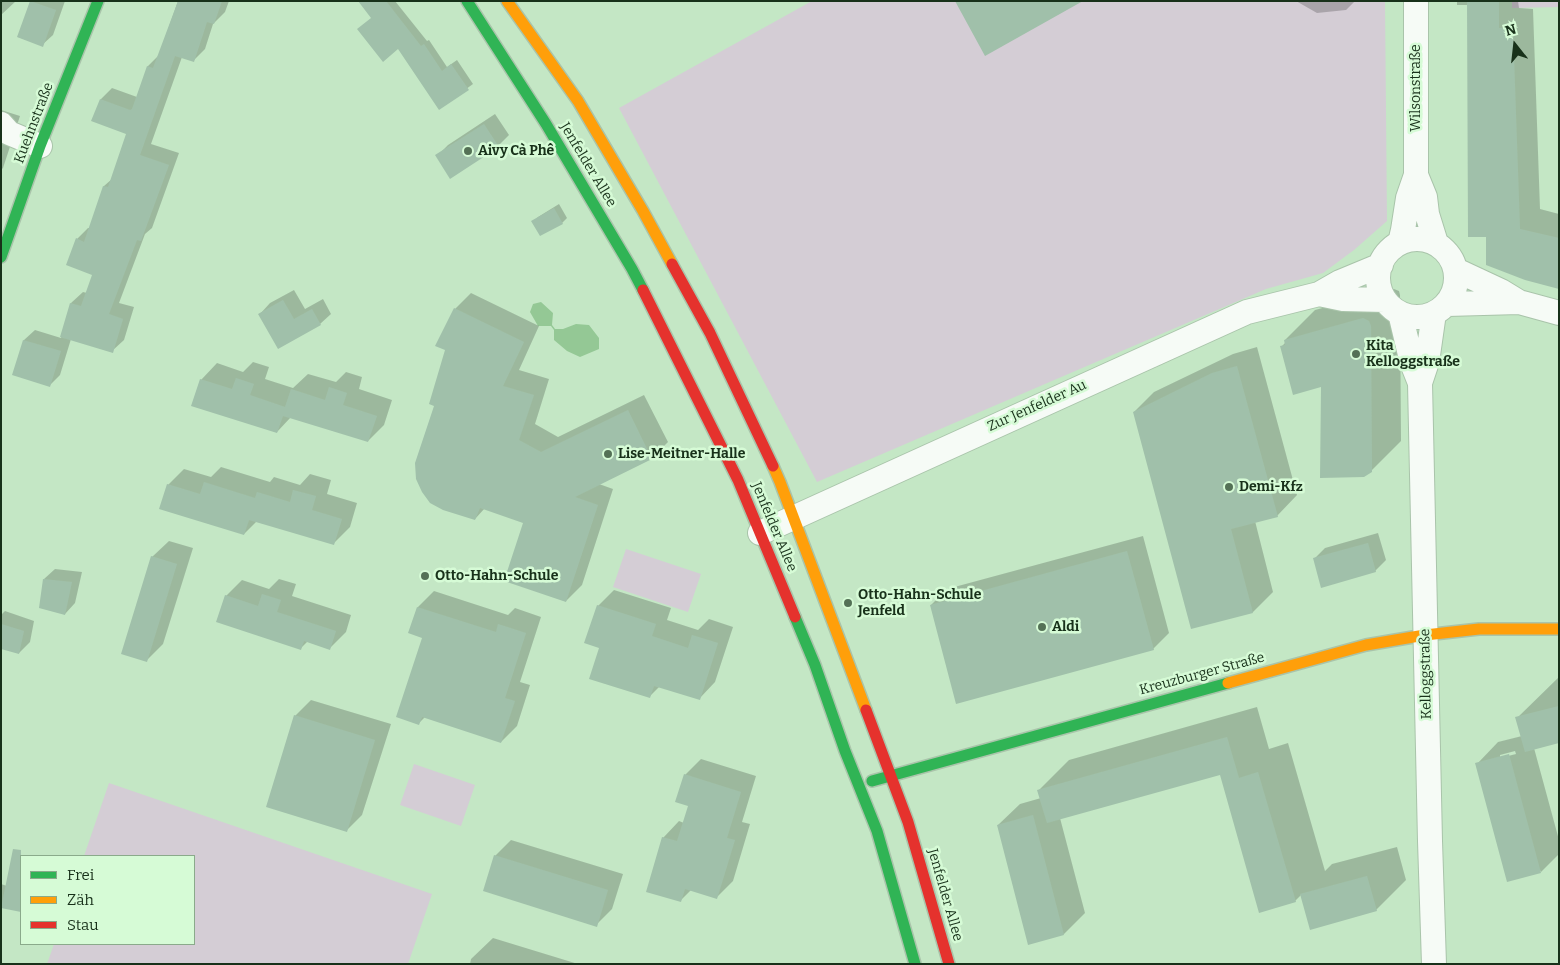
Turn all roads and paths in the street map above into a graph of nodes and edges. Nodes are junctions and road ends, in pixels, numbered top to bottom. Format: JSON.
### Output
{"nodes":[{"id":1,"x":98,"y":1,"type":"edge"},
{"id":2,"x":467,"y":1,"type":"edge"},
{"id":3,"x":507,"y":1,"type":"edge"},
{"id":4,"x":1416,"y":1,"type":"edge"},
{"id":5,"x":1,"y":124,"type":"edge"},
{"id":6,"x":40,"y":146,"type":"junction"},
{"id":7,"x":1416,"y":175,"type":"junction"},
{"id":8,"x":1400,"y":243,"type":"junction"},
{"id":9,"x":1436,"y":244,"type":"junction"},
{"id":10,"x":1,"y":257,"type":"edge"},
{"id":11,"x":1380,"y":265,"type":"junction"},
{"id":12,"x":1456,"y":270,"type":"junction"},
{"id":13,"x":1319,"y":294,"type":"junction"},
{"id":14,"x":1519,"y":302,"type":"junction"},
{"id":15,"x":1393,"y":307,"type":"junction"},
{"id":16,"x":1440,"y":308,"type":"junction"},
{"id":17,"x":1559,"y":313,"type":"edge"},
{"id":18,"x":1420,"y":383,"type":"junction"},
{"id":19,"x":794,"y":517,"type":"junction"},
{"id":20,"x":760,"y":532,"type":"junction"},
{"id":21,"x":1559,"y":629,"type":"edge"},
{"id":22,"x":1425,"y":634,"type":"junction"},
{"id":23,"x":891,"y":776,"type":"junction"},
{"id":24,"x":858,"y":785,"type":"junction"},
{"id":25,"x":915,"y":964,"type":"edge"},
{"id":26,"x":949,"y":964,"type":"edge"},
{"id":27,"x":1434,"y":964,"type":"edge"}],
"edges":[{"from":1,"to":6,"type":"main road","name":"Kuehnstraße"},
{"from":2,"to":20,"type":"main road","name":"Jenfelder Allee"},
{"from":3,"to":19,"type":"main road","name":"Jenfelder Allee"},
{"from":4,"to":7,"type":"street","name":"Wilsonstraße"},
{"from":5,"to":6,"type":"street"},
{"from":6,"to":10,"type":"main road","name":"Kuehnstraße"},
{"from":7,"to":8,"type":"street","name":"Wilsonstraße"},
{"from":7,"to":9,"type":"street","name":"Wilsonstraße"},
{"from":8,"to":9,"type":"street"},
{"from":8,"to":11,"type":"street"},
{"from":9,"to":12,"type":"street"},
{"from":11,"to":13,"type":"street","name":"Zur Jenfelder Au"},
{"from":11,"to":15,"type":"street"},
{"from":12,"to":14,"type":"street"},
{"from":12,"to":16,"type":"street"},
{"from":13,"to":15,"type":"street","name":"Zur Jenfelder Au"},
{"from":13,"to":19,"type":"street","name":"Zur Jenfelder Au"},
{"from":14,"to":16,"type":"street"},
{"from":14,"to":17,"type":"street"},
{"from":15,"to":16,"type":"street"},
{"from":15,"to":18,"type":"street","name":"Kelloggstraße"},
{"from":16,"to":18,"type":"street","name":"Kelloggstraße"},
{"from":18,"to":22,"type":"street","name":"Kelloggstraße"},
{"from":19,"to":20,"type":"street","name":"Zur Jenfelder Au"},
{"from":19,"to":23,"type":"main road","name":"Jenfelder Allee"},
{"from":20,"to":24,"type":"main road","name":"Jenfelder Allee"},
{"from":21,"to":22,"type":"main road","name":"Kreuzburger Straße"},
{"from":22,"to":23,"type":"main road","name":"Kreuzburger Straße"},
{"from":22,"to":27,"type":"street","name":"Kelloggstraße"},
{"from":23,"to":24,"type":"main road","name":"Kreuzburger Straße"},
{"from":23,"to":26,"type":"main road","name":"Jenfelder Allee"},
{"from":24,"to":25,"type":"main road","name":"Jenfelder Allee"}]}
